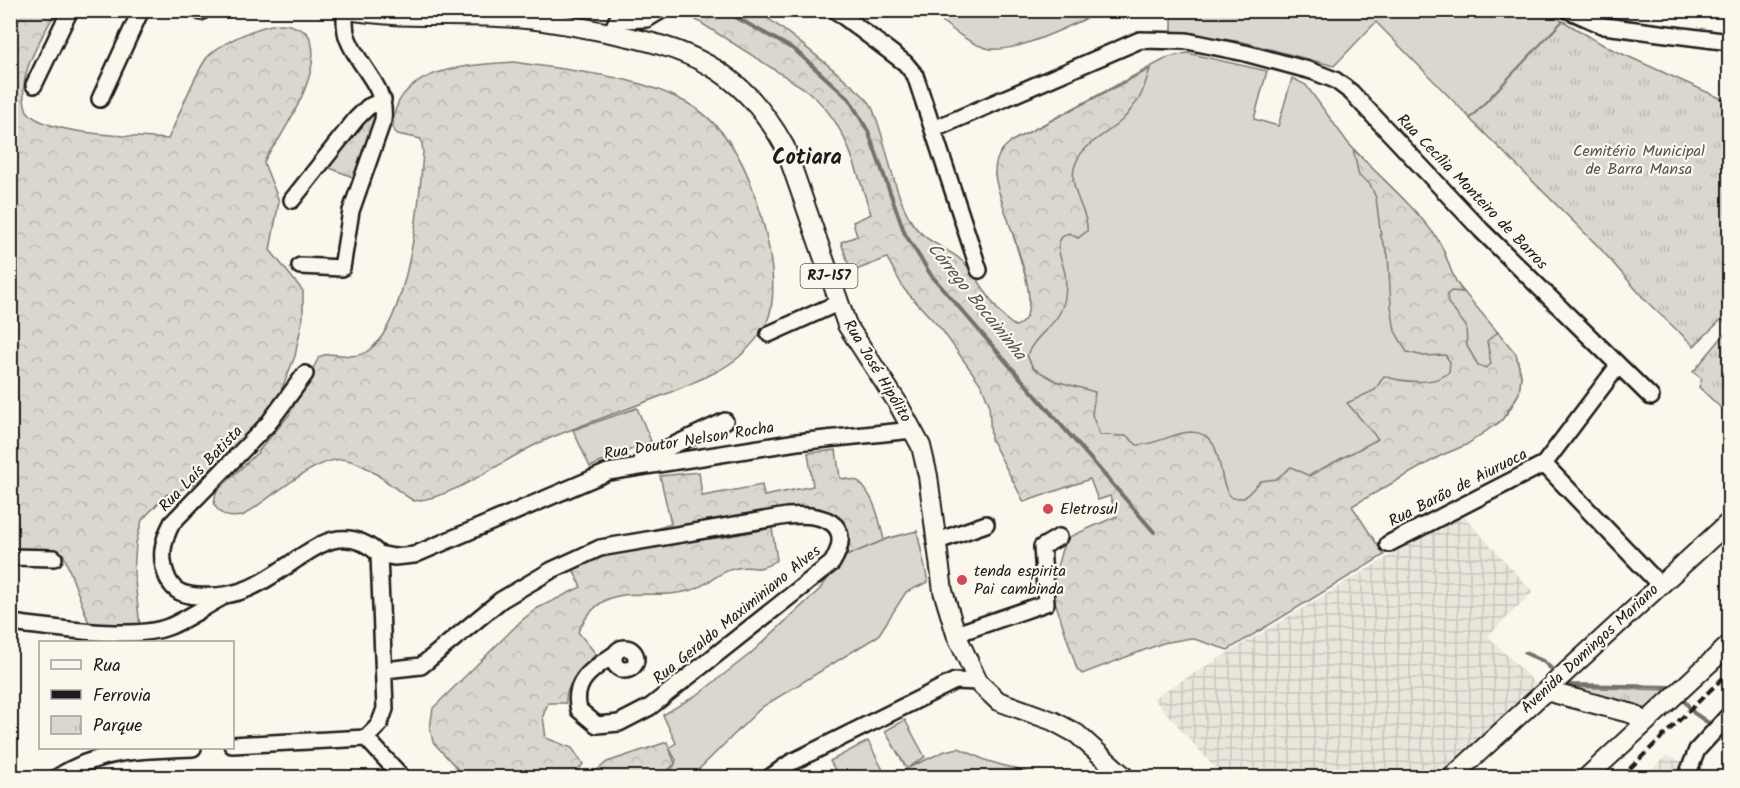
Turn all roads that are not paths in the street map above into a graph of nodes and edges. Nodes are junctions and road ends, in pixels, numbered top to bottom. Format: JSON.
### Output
{"nodes":[{"id":1,"x":70,"y":10,"type":"edge"},
{"id":2,"x":141,"y":10,"type":"edge"},
{"id":3,"x":346,"y":10,"type":"edge"},
{"id":4,"x":662,"y":10,"type":"edge"},
{"id":5,"x":835,"y":10,"type":"edge"},
{"id":6,"x":1568,"y":10,"type":"edge"},
{"id":7,"x":610,"y":33,"type":"junction"},
{"id":8,"x":1730,"y":42,"type":"edge"},
{"id":9,"x":34,"y":85,"type":"dead end"},
{"id":10,"x":100,"y":99,"type":"dead end"},
{"id":11,"x":383,"y":100,"type":"junction"},
{"id":12,"x":934,"y":129,"type":"junction"},
{"id":13,"x":292,"y":200,"type":"dead end"},
{"id":14,"x":300,"y":266,"type":"dead end"},
{"id":15,"x":979,"y":270,"type":"dead end"},
{"id":16,"x":838,"y":303,"type":"junction"},
{"id":17,"x":769,"y":334,"type":"dead end"},
{"id":18,"x":1618,"y":366,"type":"junction"},
{"id":19,"x":305,"y":374,"type":"dead end"},
{"id":20,"x":1651,"y":397,"type":"dead end"},
{"id":21,"x":725,"y":421,"type":"dead end"},
{"id":22,"x":913,"y":430,"type":"junction"},
{"id":23,"x":1544,"y":464,"type":"junction"},
{"id":24,"x":626,"y":468,"type":"junction"},
{"id":25,"x":1730,"y":521,"type":"edge"},
{"id":26,"x":986,"y":524,"type":"dead end"},
{"id":27,"x":1059,"y":537,"type":"dead end"},
{"id":28,"x":935,"y":542,"type":"junction"},
{"id":29,"x":1388,"y":544,"type":"dead end"},
{"id":30,"x":379,"y":554,"type":"junction"},
{"id":31,"x":10,"y":557,"type":"edge"},
{"id":32,"x":54,"y":558,"type":"dead end"},
{"id":33,"x":1660,"y":585,"type":"junction"},
{"id":34,"x":181,"y":595,"type":"junction"},
{"id":35,"x":221,"y":598,"type":"junction"},
{"id":36,"x":182,"y":620,"type":"junction"},
{"id":37,"x":10,"y":623,"type":"edge"},
{"id":38,"x":956,"y":634,"type":"junction"},
{"id":39,"x":1730,"y":644,"type":"edge"},
{"id":40,"x":615,"y":654,"type":"dead end"},
{"id":41,"x":968,"y":662,"type":"junction"},
{"id":42,"x":385,"y":670,"type":"junction"},
{"id":43,"x":955,"y":681,"type":"junction"},
{"id":44,"x":978,"y":682,"type":"junction"},
{"id":45,"x":1549,"y":688,"type":"junction"},
{"id":46,"x":1730,"y":714,"type":"edge"},
{"id":47,"x":1645,"y":723,"type":"junction"},
{"id":48,"x":366,"y":738,"type":"junction"},
{"id":49,"x":234,"y":745,"type":"edge"},
{"id":50,"x":162,"y":749,"type":"edge"},
{"id":51,"x":1121,"y":775,"type":"edge"},
{"id":52,"x":56,"y":777,"type":"edge"},
{"id":53,"x":403,"y":777,"type":"edge"},
{"id":54,"x":769,"y":777,"type":"edge"},
{"id":55,"x":1451,"y":777,"type":"edge"},
{"id":56,"x":1586,"y":777,"type":"edge"},
{"id":57,"x":1686,"y":777,"type":"edge"}],
"edges":[{"from":1,"to":9,"type":"street"},
{"from":2,"to":10,"type":"street"},
{"from":3,"to":7,"type":"main road","name":"Rua José Hipólito","number":"RJ-157"},
{"from":3,"to":11,"type":"street"},
{"from":4,"to":7,"type":"street"},
{"from":5,"to":12,"type":"street"},
{"from":6,"to":8,"type":"street"},
{"from":7,"to":16,"type":"main road","name":"Rua José Hipólito","number":"RJ-157"},
{"from":11,"to":13,"type":"street"},
{"from":11,"to":14,"type":"street"},
{"from":12,"to":15,"type":"street"},
{"from":12,"to":18,"type":"street","name":"Rua Cecília Monteiro de Barros"},
{"from":16,"to":17,"type":"street"},
{"from":16,"to":22,"type":"main road","name":"Rua José Hipólito","number":"RJ-157"},
{"from":18,"to":20,"type":"street","name":"Rua Cecília Monteiro de Barros"},
{"from":18,"to":23,"type":"street"},
{"from":19,"to":34,"type":"street","name":"Rua Laís Batista"},
{"from":21,"to":24,"type":"street"},
{"from":22,"to":24,"type":"street","name":"Rua Doutor Nelson Rocha"},
{"from":22,"to":28,"type":"main road","name":"Rua José Hipólito","number":"RJ-157"},
{"from":23,"to":29,"type":"street","name":"Rua Barão de Aiuruoca"},
{"from":23,"to":33,"type":"street"},
{"from":24,"to":30,"type":"street","name":"Rua Doutor Nelson Rocha"},
{"from":25,"to":33,"type":"main road","name":"Avenida Domingos Mariano"},
{"from":26,"to":28,"type":"street"},
{"from":27,"to":38,"type":"street"},
{"from":28,"to":38,"type":"main road","name":"Rua José Hipólito","number":"RJ-157"},
{"from":30,"to":35,"type":"street"},
{"from":30,"to":42,"type":"street"},
{"from":31,"to":32,"type":"street"},
{"from":33,"to":45,"type":"main road","name":"Avenida Domingos Mariano"},
{"from":34,"to":35,"type":"street"},
{"from":34,"to":36,"type":"street"},
{"from":35,"to":36,"type":"street"},
{"from":36,"to":37,"type":"street"},
{"from":38,"to":41,"type":"main road","name":"Rua José Hipólito","number":"RJ-157"},
{"from":39,"to":47,"type":"main road"},
{"from":40,"to":42,"type":"street","name":"Rua Geraldo Maximiniano Alves"},
{"from":41,"to":43,"type":"street"},
{"from":41,"to":44,"type":"main road","name":"Rua José Hipólito","number":"RJ-157"},
{"from":42,"to":48,"type":"street"},
{"from":43,"to":44,"type":"street"},
{"from":43,"to":54,"type":"street"},
{"from":44,"to":51,"type":"main road","name":"Rua José Hipólito","number":"RJ-157"},
{"from":45,"to":47,"type":"main road"},
{"from":45,"to":55,"type":"main road","name":"Avenida Domingos Mariano"},
{"from":46,"to":57,"type":"street"},
{"from":47,"to":56,"type":"main road"},
{"from":48,"to":49,"type":"street"},
{"from":48,"to":53,"type":"street"},
{"from":50,"to":52,"type":"street"}]}
